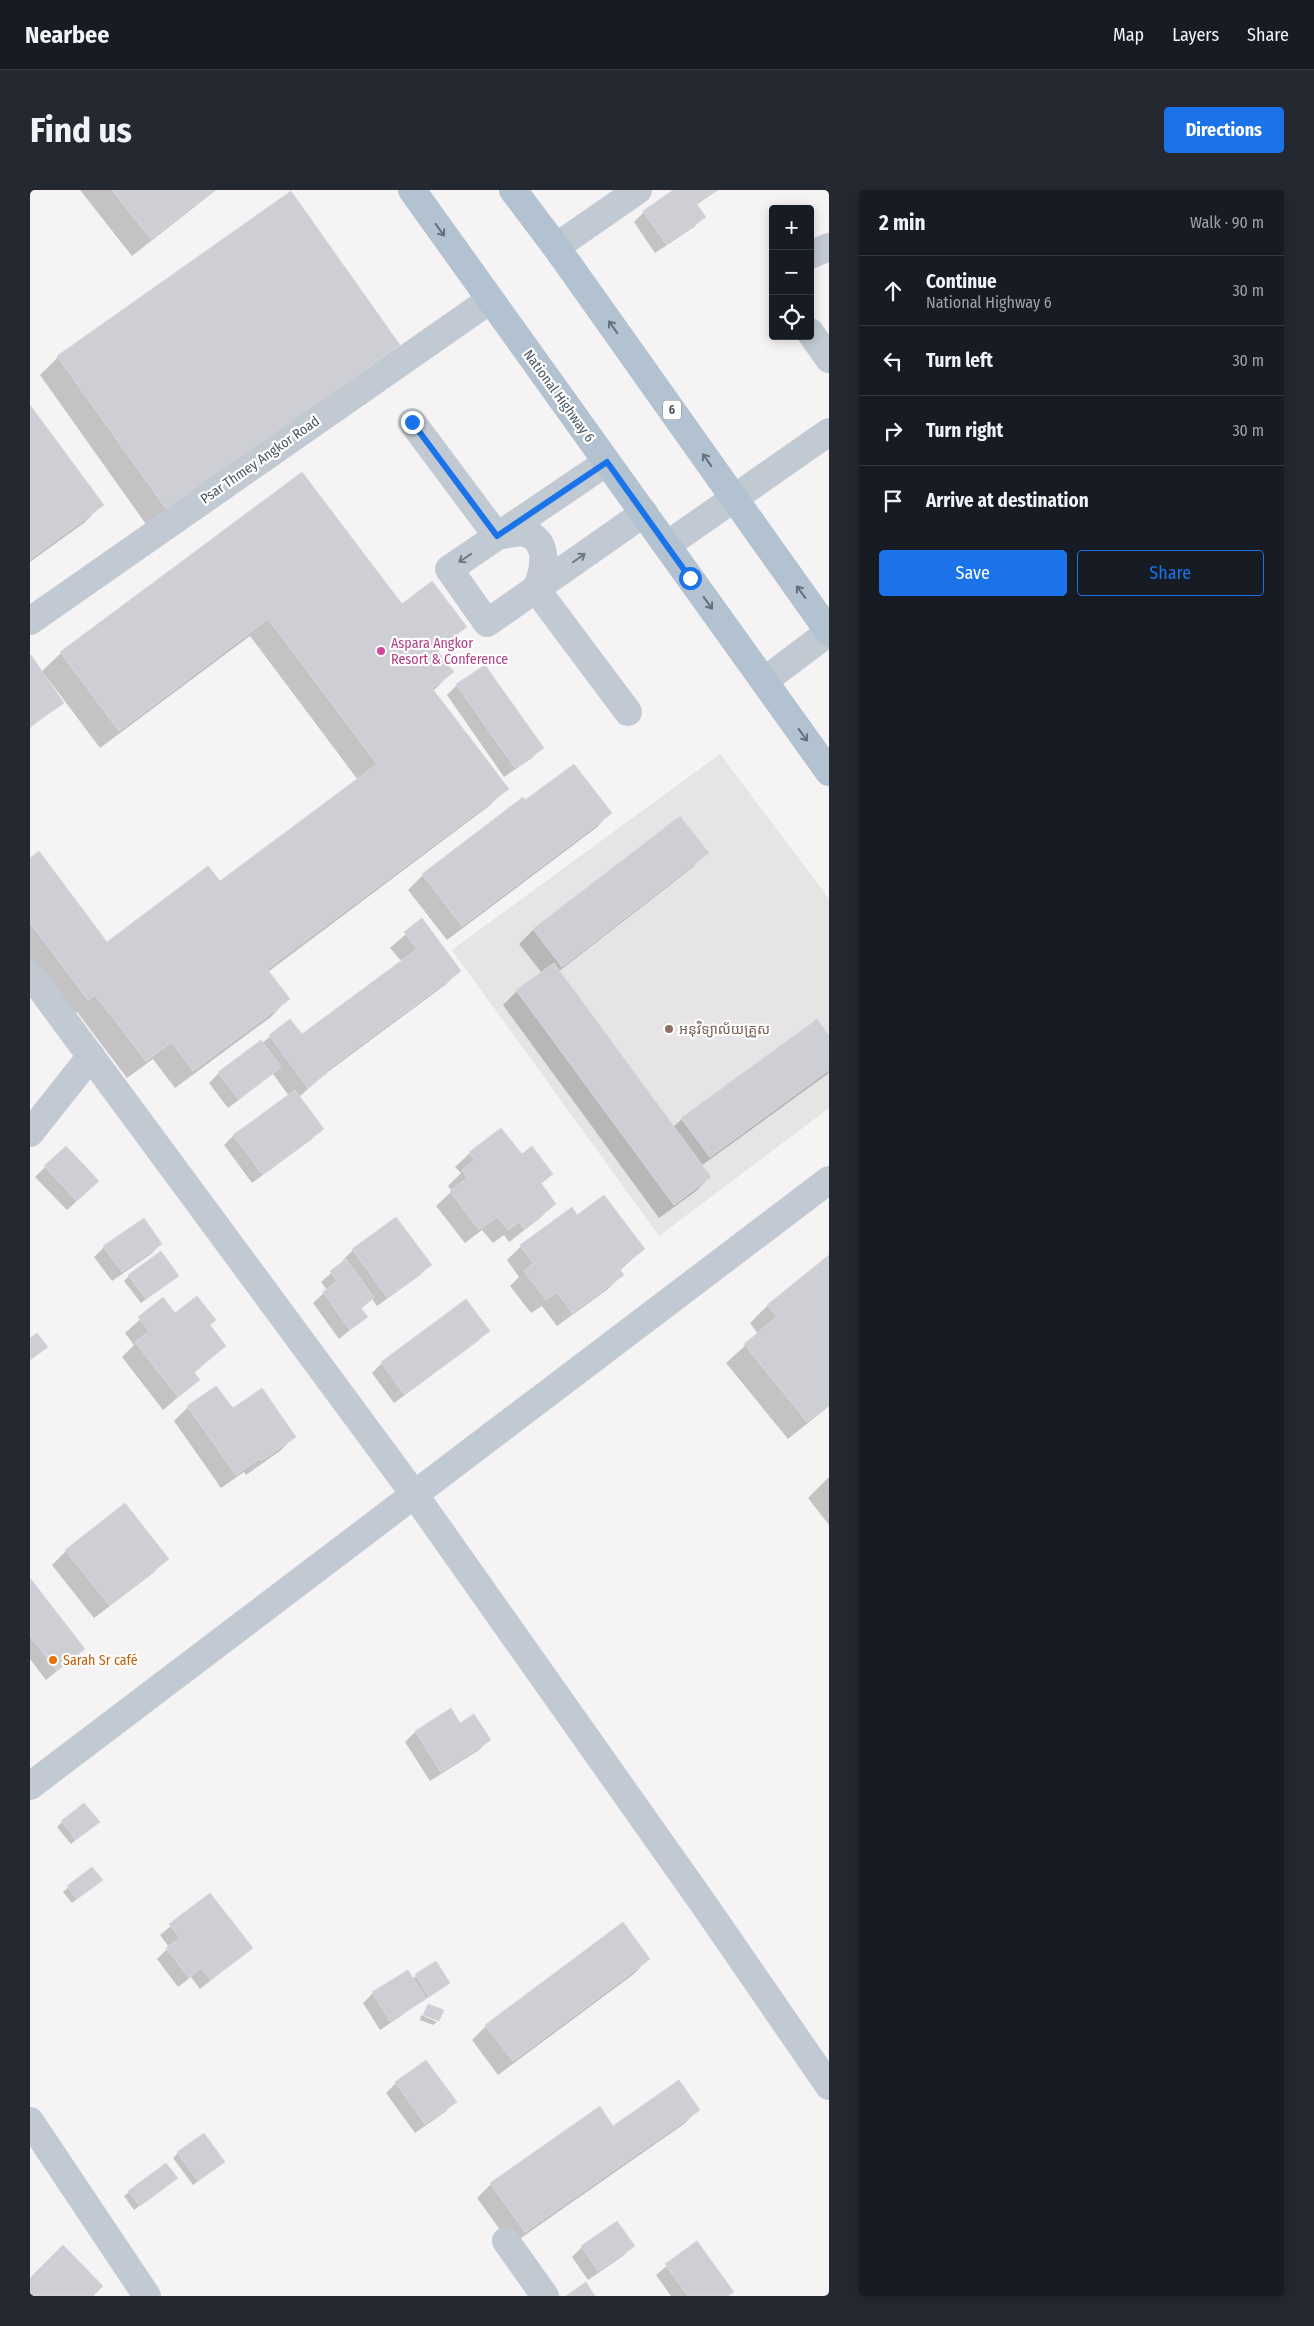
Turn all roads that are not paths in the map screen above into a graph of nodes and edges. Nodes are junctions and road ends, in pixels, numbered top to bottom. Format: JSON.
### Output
{"nodes":[{"id":1,"x":412,"y":190,"type":"edge"},
{"id":2,"x":513,"y":190,"type":"edge"},
{"id":3,"x":638,"y":190,"type":"edge"},
{"id":4,"x":556,"y":247,"type":"junction"},
{"id":5,"x":829,"y":247,"type":"edge"},
{"id":6,"x":814,"y":254,"type":"edge"},
{"id":7,"x":490,"y":300,"type":"junction"},
{"id":8,"x":814,"y":338,"type":"edge"},
{"id":9,"x":829,"y":359,"type":"edge"},
{"id":10,"x":412,"y":422,"type":"dead end"},
{"id":11,"x":829,"y":432,"type":"edge"},
{"id":12,"x":607,"y":462,"type":"junction"},
{"id":13,"x":734,"y":498,"type":"junction"},
{"id":14,"x":644,"y":513,"type":"junction"},
{"id":15,"x":497,"y":536,"type":"junction"},
{"id":16,"x":667,"y":545,"type":"junction"},
{"id":17,"x":536,"y":589,"type":"junction"},
{"id":18,"x":30,"y":621,"type":"edge"},
{"id":19,"x":829,"y":632,"type":"edge"},
{"id":20,"x":764,"y":681,"type":"junction"},
{"id":21,"x":628,"y":712,"type":"dead end"},
{"id":22,"x":829,"y":772,"type":"edge"},
{"id":23,"x":30,"y":974,"type":"edge"},
{"id":24,"x":91,"y":1056,"type":"junction"},
{"id":25,"x":30,"y":1133,"type":"edge"},
{"id":26,"x":829,"y":1180,"type":"edge"},
{"id":27,"x":414,"y":1494,"type":"junction"},
{"id":28,"x":30,"y":1786,"type":"edge"},
{"id":29,"x":829,"y":2086,"type":"edge"},
{"id":30,"x":30,"y":2121,"type":"edge"},
{"id":31,"x":506,"y":2241,"type":"dead end"},
{"id":32,"x":147,"y":2296,"type":"edge"},
{"id":33,"x":545,"y":2296,"type":"edge"}],
"edges":[{"from":1,"to":7,"type":"main road","name":"National Highway 6","one_way":true},
{"from":2,"to":4,"type":"main road","number":"6"},
{"from":3,"to":4,"type":"street"},
{"from":13,"to":4,"type":"main road","number":"6","one_way":true},
{"from":5,"to":6,"type":"street"},
{"from":7,"to":12,"type":"main road","name":"National Highway 6"},
{"from":7,"to":18,"type":"street","name":"Psar Thmey Angkor Road"},
{"from":8,"to":9,"type":"street"},
{"from":10,"to":15,"type":"street"},
{"from":11,"to":13,"type":"street"},
{"from":12,"to":14,"type":"main road","name":"National Highway 6"},
{"from":12,"to":15,"type":"street"},
{"from":13,"to":16,"type":"street"},
{"from":19,"to":13,"type":"main road","number":"6","one_way":true},
{"from":14,"to":16,"type":"main road","name":"National Highway 6"},
{"from":17,"to":14,"type":"street","one_way":true},
{"from":15,"to":17,"type":"street"},
{"from":15,"to":17,"type":"street","one_way":true},
{"from":16,"to":20,"type":"main road","name":"National Highway 6","one_way":true},
{"from":17,"to":21,"type":"street"},
{"from":19,"to":20,"type":"street"},
{"from":20,"to":22,"type":"main road","name":"National Highway 6","one_way":true},
{"from":23,"to":24,"type":"street"},
{"from":24,"to":25,"type":"street"},
{"from":24,"to":27,"type":"street"},
{"from":26,"to":27,"type":"street"},
{"from":27,"to":28,"type":"street"},
{"from":27,"to":29,"type":"street"},
{"from":30,"to":32,"type":"street"},
{"from":31,"to":33,"type":"street"}]}
